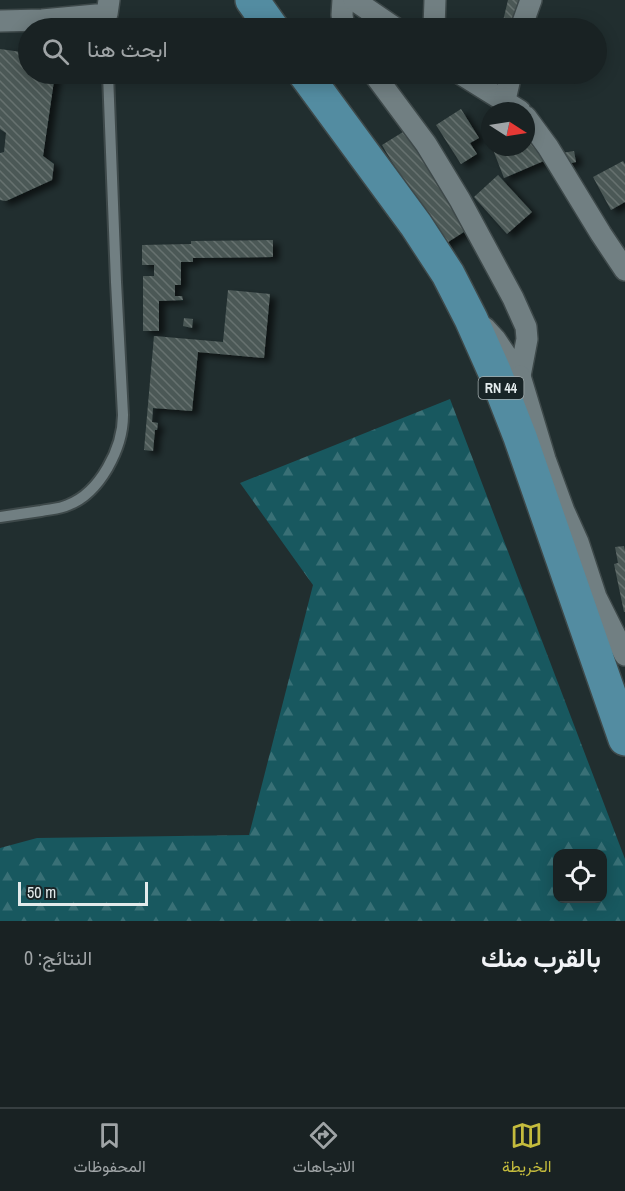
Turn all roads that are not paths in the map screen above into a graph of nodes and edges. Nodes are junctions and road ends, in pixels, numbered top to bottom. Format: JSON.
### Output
{"nodes":[{"id":1,"x":252,"y":0,"type":"edge"},
{"id":2,"x":343,"y":0,"type":"edge"},
{"id":3,"x":354,"y":0,"type":"edge"},
{"id":4,"x":435,"y":0,"type":"edge"},
{"id":5,"x":531,"y":0,"type":"edge"},
{"id":6,"x":108,"y":14,"type":"edge"},
{"id":7,"x":64,"y":18,"type":"edge"},
{"id":8,"x":265,"y":18,"type":"edge"},
{"id":9,"x":342,"y":18,"type":"edge"},
{"id":10,"x":380,"y":18,"type":"edge"},
{"id":11,"x":434,"y":18,"type":"edge"},
{"id":12,"x":524,"y":18,"type":"edge"},
{"id":13,"x":0,"y":21,"type":"edge"},
{"id":14,"x":18,"y":21,"type":"edge"},
{"id":15,"x":108,"y":84,"type":"edge"},
{"id":16,"x":312,"y":84,"type":"edge"},
{"id":17,"x":382,"y":84,"type":"edge"},
{"id":18,"x":477,"y":84,"type":"edge"},
{"id":19,"x":511,"y":84,"type":"edge"},
{"id":20,"x":506,"y":102,"type":"edge"},
{"id":21,"x":512,"y":102,"type":"edge"},
{"id":22,"x":535,"y":129,"type":"edge"},
{"id":23,"x":625,"y":270,"type":"edge"},
{"id":24,"x":457,"y":292,"type":"junction"},
{"id":25,"x":520,"y":375,"type":"junction"},
{"id":26,"x":0,"y":517,"type":"edge"},
{"id":27,"x":625,"y":655,"type":"edge"},
{"id":28,"x":625,"y":739,"type":"edge"}],
"edges":[{"from":1,"to":8,"type":"main road"},
{"from":2,"to":9,"type":"street"},
{"from":3,"to":10,"type":"street"},
{"from":4,"to":11,"type":"street"},
{"from":5,"to":12,"type":"street"},
{"from":6,"to":7,"type":"street"},
{"from":13,"to":14,"type":"street"},
{"from":15,"to":26,"type":"lane"},
{"from":16,"to":24,"type":"main road","number":"RN 44"},
{"from":17,"to":25,"type":"street"},
{"from":18,"to":20,"type":"street"},
{"from":19,"to":21,"type":"street"},
{"from":22,"to":23,"type":"street"},
{"from":24,"to":25,"type":"street"},
{"from":24,"to":28,"type":"main road","number":"RN 44"},
{"from":25,"to":27,"type":"street"}]}
